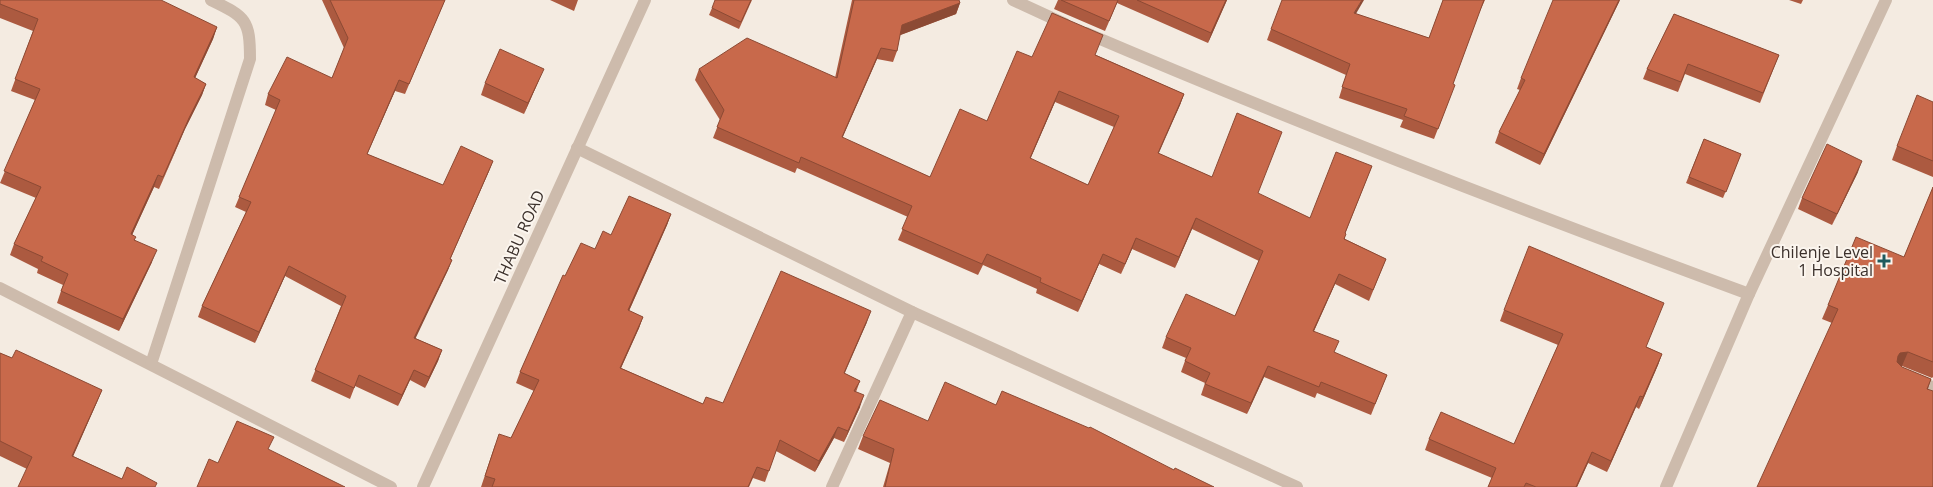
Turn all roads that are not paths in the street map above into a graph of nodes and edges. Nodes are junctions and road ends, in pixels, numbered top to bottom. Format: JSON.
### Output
{"nodes":[{"id":1,"x":211,"y":0,"type":"edge"},
{"id":2,"x":645,"y":0,"type":"edge"},
{"id":3,"x":1013,"y":0,"type":"edge"},
{"id":4,"x":1886,"y":0,"type":"edge"},
{"id":5,"x":577,"y":148,"type":"junction"},
{"id":6,"x":0,"y":288,"type":"edge"},
{"id":7,"x":1749,"y":294,"type":"junction"},
{"id":8,"x":912,"y":312,"type":"junction"},
{"id":9,"x":151,"y":364,"type":"junction"},
{"id":10,"x":1900,"y":374,"type":"edge"},
{"id":11,"x":1933,"y":387,"type":"edge"},
{"id":12,"x":1290,"y":486,"type":"edge"},
{"id":13,"x":391,"y":487,"type":"edge"},
{"id":14,"x":423,"y":487,"type":"edge"},
{"id":15,"x":832,"y":487,"type":"edge"},
{"id":16,"x":1666,"y":487,"type":"edge"}],
"edges":[{"from":1,"to":9,"type":"street"},
{"from":2,"to":5,"type":"street","name":"THABU ROAD"},
{"from":3,"to":7,"type":"street"},
{"from":4,"to":7,"type":"street"},
{"from":5,"to":8,"type":"street"},
{"from":5,"to":14,"type":"street","name":"THABU ROAD"},
{"from":6,"to":9,"type":"street"},
{"from":7,"to":16,"type":"street"},
{"from":8,"to":12,"type":"street"},
{"from":8,"to":15,"type":"street"},
{"from":9,"to":13,"type":"street"},
{"from":10,"to":11,"type":"street"}]}
